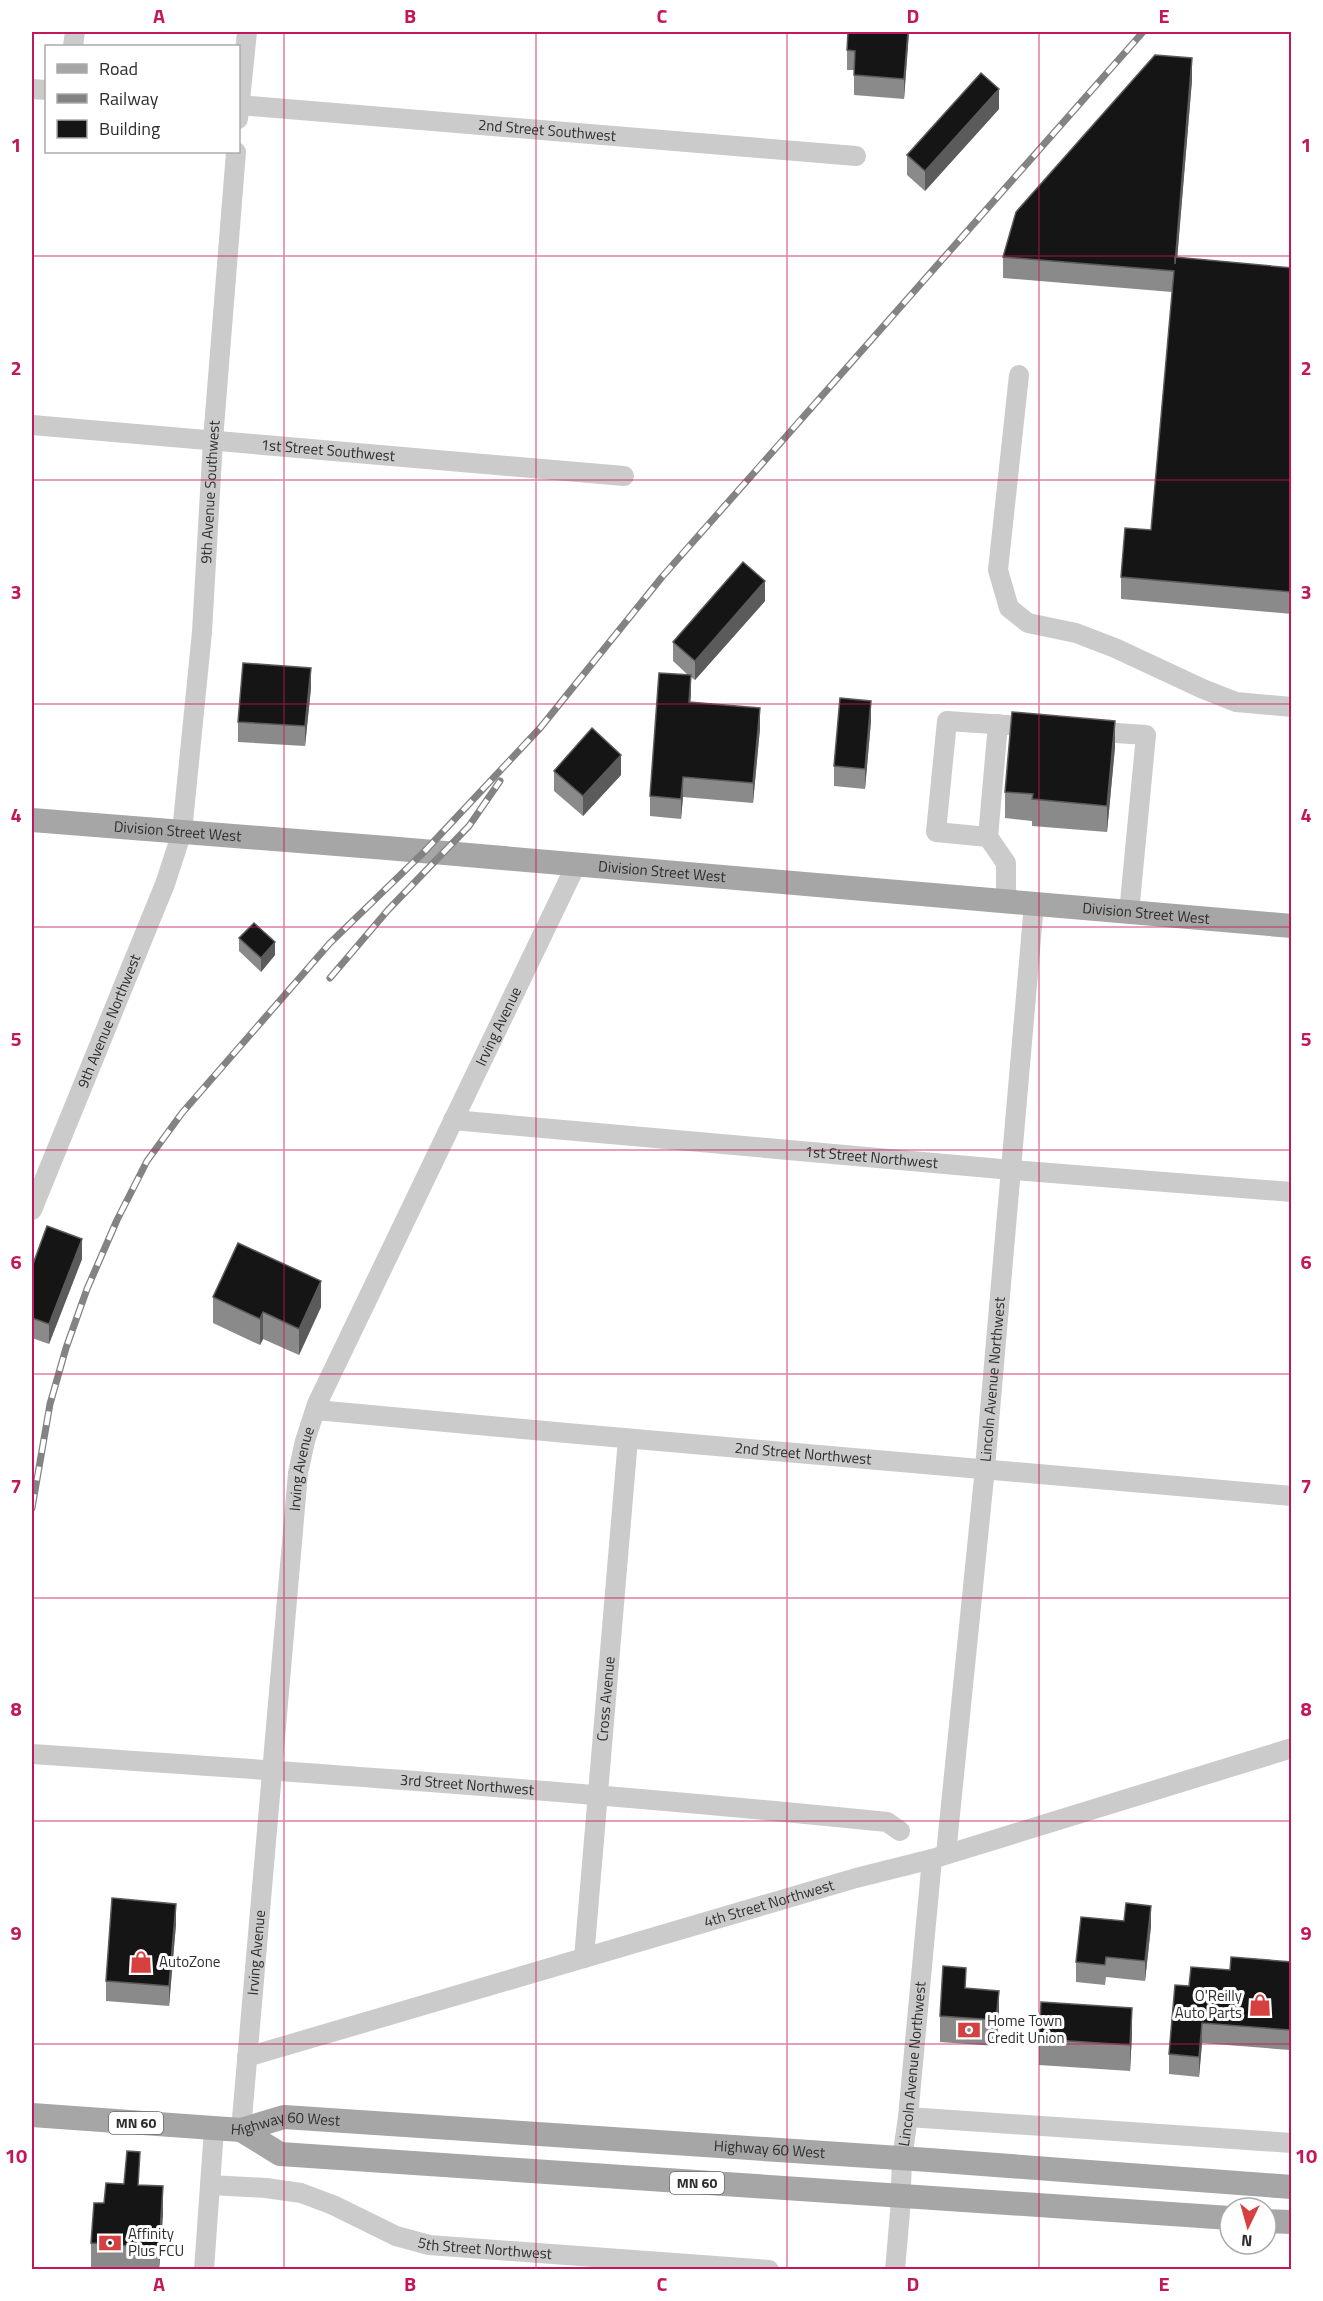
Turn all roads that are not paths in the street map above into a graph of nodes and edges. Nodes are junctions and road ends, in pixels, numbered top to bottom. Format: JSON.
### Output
{"nodes":[{"id":1,"x":247,"y":32,"type":"edge"},
{"id":2,"x":240,"y":100,"type":"edge"},
{"id":3,"x":240,"y":110,"type":"edge"},
{"id":4,"x":236,"y":153,"type":"edge"},
{"id":5,"x":856,"y":156,"type":"dead end"},
{"id":6,"x":1019,"y":375,"type":"dead end"},
{"id":7,"x":32,"y":425,"type":"edge"},
{"id":8,"x":213,"y":440,"type":"junction"},
{"id":9,"x":624,"y":476,"type":"dead end"},
{"id":10,"x":1292,"y":707,"type":"edge"},
{"id":11,"x":998,"y":724,"type":"junction"},
{"id":12,"x":32,"y":820,"type":"edge"},
{"id":13,"x":182,"y":832,"type":"junction"},
{"id":14,"x":988,"y":837,"type":"junction"},
{"id":15,"x":576,"y":865,"type":"junction"},
{"id":16,"x":1006,"y":902,"type":"junction"},
{"id":17,"x":1034,"y":904,"type":"junction"},
{"id":18,"x":1129,"y":912,"type":"junction"},
{"id":19,"x":1292,"y":926,"type":"edge"},
{"id":20,"x":453,"y":1120,"type":"junction"},
{"id":21,"x":1012,"y":1170,"type":"junction"},
{"id":22,"x":1292,"y":1192,"type":"edge"},
{"id":23,"x":32,"y":1210,"type":"edge"},
{"id":24,"x":316,"y":1410,"type":"junction"},
{"id":25,"x":628,"y":1439,"type":"junction"},
{"id":26,"x":985,"y":1468,"type":"junction"},
{"id":27,"x":1292,"y":1496,"type":"edge"},
{"id":28,"x":1292,"y":1748,"type":"edge"},
{"id":29,"x":32,"y":1754,"type":"edge"},
{"id":30,"x":272,"y":1770,"type":"junction"},
{"id":31,"x":597,"y":1796,"type":"junction"},
{"id":32,"x":900,"y":1832,"type":"dead end"},
{"id":33,"x":939,"y":1856,"type":"junction"},
{"id":34,"x":584,"y":1958,"type":"junction"},
{"id":35,"x":247,"y":2057,"type":"junction"},
{"id":36,"x":32,"y":2115,"type":"edge"},
{"id":37,"x":908,"y":2117,"type":"junction"},
{"id":38,"x":214,"y":2129,"type":"junction"},
{"id":39,"x":241,"y":2130,"type":"junction"},
{"id":40,"x":1292,"y":2143,"type":"edge"},
{"id":41,"x":902,"y":2159,"type":"junction"},
{"id":42,"x":210,"y":2185,"type":"junction"},
{"id":43,"x":1292,"y":2187,"type":"edge"},
{"id":44,"x":900,"y":2195,"type":"junction"},
{"id":45,"x":1218,"y":2217,"type":"edge"},
{"id":46,"x":204,"y":2270,"type":"edge"},
{"id":47,"x":770,"y":2270,"type":"edge"},
{"id":48,"x":894,"y":2270,"type":"edge"}],
"edges":[{"from":1,"to":2,"type":"street"},
{"from":3,"to":5,"type":"street","name":"2nd Street Southwest"},
{"from":4,"to":8,"type":"street","name":"9th Avenue Southwest"},
{"from":6,"to":10,"type":"street"},
{"from":7,"to":8,"type":"street","name":"1st Street Southwest"},
{"from":8,"to":9,"type":"street","name":"1st Street Southwest"},
{"from":8,"to":13,"type":"street","name":"9th Avenue Southwest"},
{"from":11,"to":14,"type":"street"},
{"from":11,"to":14,"type":"street"},
{"from":11,"to":18,"type":"street"},
{"from":12,"to":13,"type":"main road","name":"Division Street West"},
{"from":13,"to":15,"type":"main road","name":"Division Street West"},
{"from":13,"to":23,"type":"street","name":"9th Avenue Northwest"},
{"from":14,"to":16,"type":"street"},
{"from":15,"to":16,"type":"main road","name":"Division Street West"},
{"from":15,"to":20,"type":"street","name":"Irving Avenue"},
{"from":16,"to":17,"type":"main road","name":"Division Street West"},
{"from":17,"to":18,"type":"main road","name":"Division Street West"},
{"from":17,"to":21,"type":"street","name":"Lincoln Avenue Northwest"},
{"from":18,"to":19,"type":"main road","name":"Division Street West"},
{"from":20,"to":21,"type":"street","name":"1st Street Northwest"},
{"from":20,"to":24,"type":"street","name":"Irving Avenue"},
{"from":21,"to":22,"type":"street","name":"1st Street Northwest"},
{"from":21,"to":26,"type":"street","name":"Lincoln Avenue Northwest"},
{"from":24,"to":25,"type":"street","name":"2nd Street Northwest"},
{"from":24,"to":30,"type":"street","name":"Irving Avenue"},
{"from":25,"to":26,"type":"street","name":"2nd Street Northwest"},
{"from":25,"to":31,"type":"street","name":"Cross Avenue"},
{"from":26,"to":27,"type":"street","name":"2nd Street Northwest"},
{"from":26,"to":33,"type":"street","name":"Lincoln Avenue Northwest"},
{"from":28,"to":33,"type":"street","name":"4th Street Northwest"},
{"from":29,"to":30,"type":"street","name":"3rd Street Northwest"},
{"from":30,"to":31,"type":"street","name":"3rd Street Northwest"},
{"from":30,"to":35,"type":"street","name":"Irving Avenue"},
{"from":31,"to":32,"type":"street","name":"3rd Street Northwest"},
{"from":31,"to":34,"type":"street","name":"Cross Avenue"},
{"from":33,"to":34,"type":"street","name":"4th Street Northwest"},
{"from":33,"to":37,"type":"street","name":"Lincoln Avenue Northwest"},
{"from":34,"to":35,"type":"street","name":"4th Street Northwest"},
{"from":35,"to":39,"type":"street","name":"Irving Avenue"},
{"from":36,"to":38,"type":"main road","number":"MN 60"},
{"from":37,"to":40,"type":"street"},
{"from":37,"to":41,"type":"street","name":"Lincoln Avenue Northwest"},
{"from":38,"to":39,"type":"main road","number":"MN 60"},
{"from":38,"to":42,"type":"street"},
{"from":39,"to":41,"type":"main road","name":"Highway 60 West","number":"MN 60"},
{"from":39,"to":44,"type":"main road","name":"Highway 60 West","number":"MN 60"},
{"from":41,"to":43,"type":"main road","name":"Highway 60 West","number":"MN 60"},
{"from":41,"to":44,"type":"street","name":"Lincoln Avenue Northwest"},
{"from":42,"to":46,"type":"street"},
{"from":42,"to":47,"type":"street","name":"5th Street Northwest"},
{"from":44,"to":45,"type":"main road","name":"Highway 60 West","number":"MN 60"},
{"from":44,"to":48,"type":"street","name":"Lincoln Avenue Northwest"}]}
